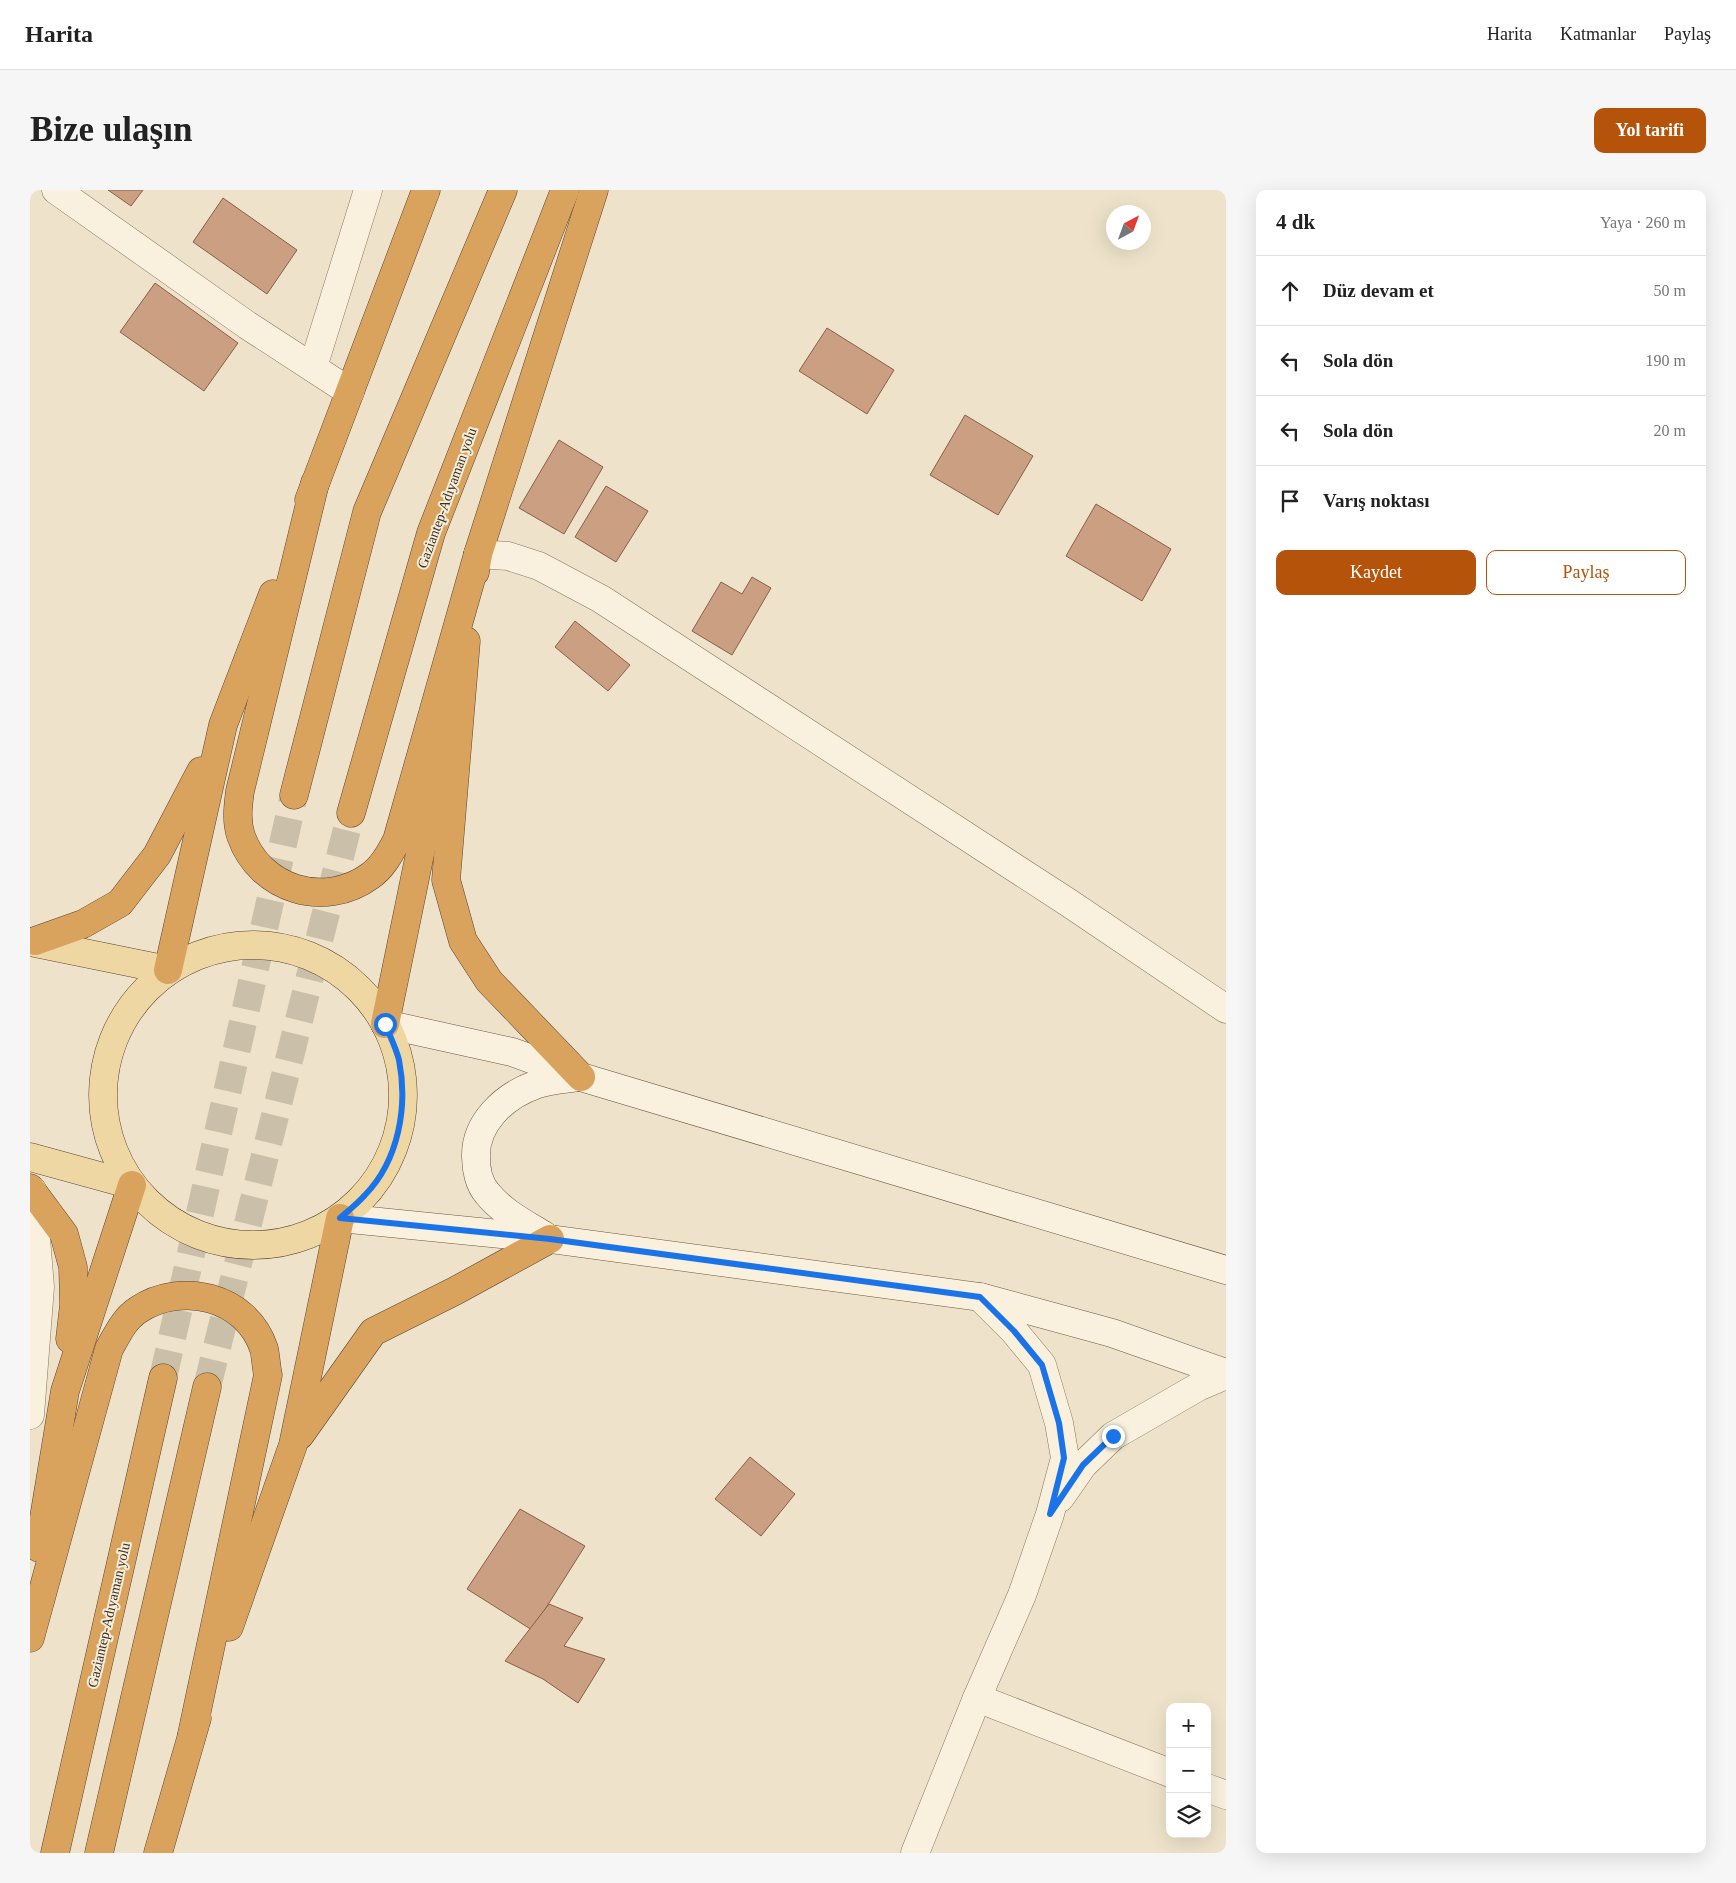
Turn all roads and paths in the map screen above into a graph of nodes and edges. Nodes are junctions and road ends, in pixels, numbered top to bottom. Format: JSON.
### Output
{"nodes":[{"id":1,"x":56,"y":190,"type":"edge"},
{"id":2,"x":368,"y":190,"type":"edge"},
{"id":3,"x":426,"y":190,"type":"edge"},
{"id":4,"x":503,"y":190,"type":"edge"},
{"id":5,"x":565,"y":190,"type":"edge"},
{"id":6,"x":594,"y":190,"type":"edge"},
{"id":7,"x":313,"y":367,"type":"junction"},
{"id":8,"x":350,"y":392,"type":"junction"},
{"id":9,"x":315,"y":483,"type":"junction"},
{"id":10,"x":478,"y":554,"type":"junction"},
{"id":11,"x":467,"y":620,"type":"junction"},
{"id":12,"x":223,"y":724,"type":"junction"},
{"id":13,"x":294,"y":795,"type":"tunnel mouth"},
{"id":14,"x":351,"y":813,"type":"tunnel mouth"},
{"id":15,"x":33,"y":942,"type":"edge"},
{"id":16,"x":168,"y":970,"type":"junction"},
{"id":17,"x":1226,"y":1009,"type":"edge"},
{"id":18,"x":385,"y":1024,"type":"junction"},
{"id":19,"x":581,"y":1077,"type":"junction"},
{"id":20,"x":30,"y":1157,"type":"edge"},
{"id":21,"x":132,"y":1185,"type":"junction"},
{"id":22,"x":31,"y":1189,"type":"edge"},
{"id":23,"x":340,"y":1218,"type":"junction"},
{"id":24,"x":550,"y":1239,"type":"junction"},
{"id":25,"x":1226,"y":1270,"type":"edge"},
{"id":26,"x":980,"y":1297,"type":"junction"},
{"id":27,"x":1226,"y":1374,"type":"edge"},
{"id":28,"x":163,"y":1378,"type":"tunnel mouth"},
{"id":29,"x":207,"y":1387,"type":"tunnel mouth"},
{"id":30,"x":64,"y":1391,"type":"junction"},
{"id":31,"x":30,"y":1415,"type":"edge"},
{"id":32,"x":293,"y":1445,"type":"junction"},
{"id":33,"x":1050,"y":1514,"type":"junction"},
{"id":34,"x":30,"y":1602,"type":"edge"},
{"id":35,"x":30,"y":1638,"type":"edge"},
{"id":36,"x":977,"y":1698,"type":"junction"},
{"id":37,"x":192,"y":1734,"type":"junction"},
{"id":38,"x":1166,"y":1771,"type":"edge"},
{"id":39,"x":1211,"y":1789,"type":"edge"},
{"id":40,"x":1226,"y":1795,"type":"edge"},
{"id":41,"x":55,"y":1853,"type":"edge"},
{"id":42,"x":99,"y":1853,"type":"edge"},
{"id":43,"x":158,"y":1853,"type":"edge"},
{"id":44,"x":915,"y":1853,"type":"edge"}],
"edges":[{"from":1,"to":7,"type":"street"},
{"from":2,"to":7,"type":"street"},
{"from":3,"to":8,"type":"highway"},
{"from":4,"to":13,"type":"highway"},
{"from":5,"to":14,"type":"highway","name":"Gaziantep-Adıyaman yolu"},
{"from":6,"to":10,"type":"highway"},
{"from":7,"to":8,"type":"street"},
{"from":8,"to":9,"type":"highway"},
{"from":9,"to":10,"type":"highway"},
{"from":9,"to":12,"type":"highway"},
{"from":10,"to":11,"type":"highway"},
{"from":10,"to":17,"type":"street"},
{"from":11,"to":18,"type":"highway"},
{"from":11,"to":19,"type":"highway"},
{"from":12,"to":15,"type":"highway"},
{"from":12,"to":16,"type":"highway"},
{"from":15,"to":16,"type":"main road"},
{"from":16,"to":18,"type":"main road"},
{"from":16,"to":21,"type":"main road"},
{"from":18,"to":19,"type":"street"},
{"from":18,"to":23,"type":"main road"},
{"from":19,"to":24,"type":"street"},
{"from":19,"to":25,"type":"street"},
{"from":20,"to":21,"type":"main road"},
{"from":21,"to":23,"type":"main road"},
{"from":21,"to":30,"type":"highway"},
{"from":22,"to":30,"type":"highway"},
{"from":22,"to":31,"type":"street"},
{"from":23,"to":24,"type":"street"},
{"from":23,"to":32,"type":"highway"},
{"from":24,"to":26,"type":"street"},
{"from":24,"to":32,"type":"highway"},
{"from":26,"to":27,"type":"street"},
{"from":26,"to":33,"type":"street"},
{"from":27,"to":33,"type":"street"},
{"from":28,"to":41,"type":"highway","name":"Gaziantep-Adıyaman yolu"},
{"from":29,"to":42,"type":"highway"},
{"from":30,"to":34,"type":"highway"},
{"from":32,"to":37,"type":"highway"},
{"from":33,"to":36,"type":"street"},
{"from":35,"to":37,"type":"highway"},
{"from":36,"to":38,"type":"street"},
{"from":36,"to":44,"type":"street"},
{"from":37,"to":43,"type":"highway"},
{"from":39,"to":40,"type":"street"}]}
